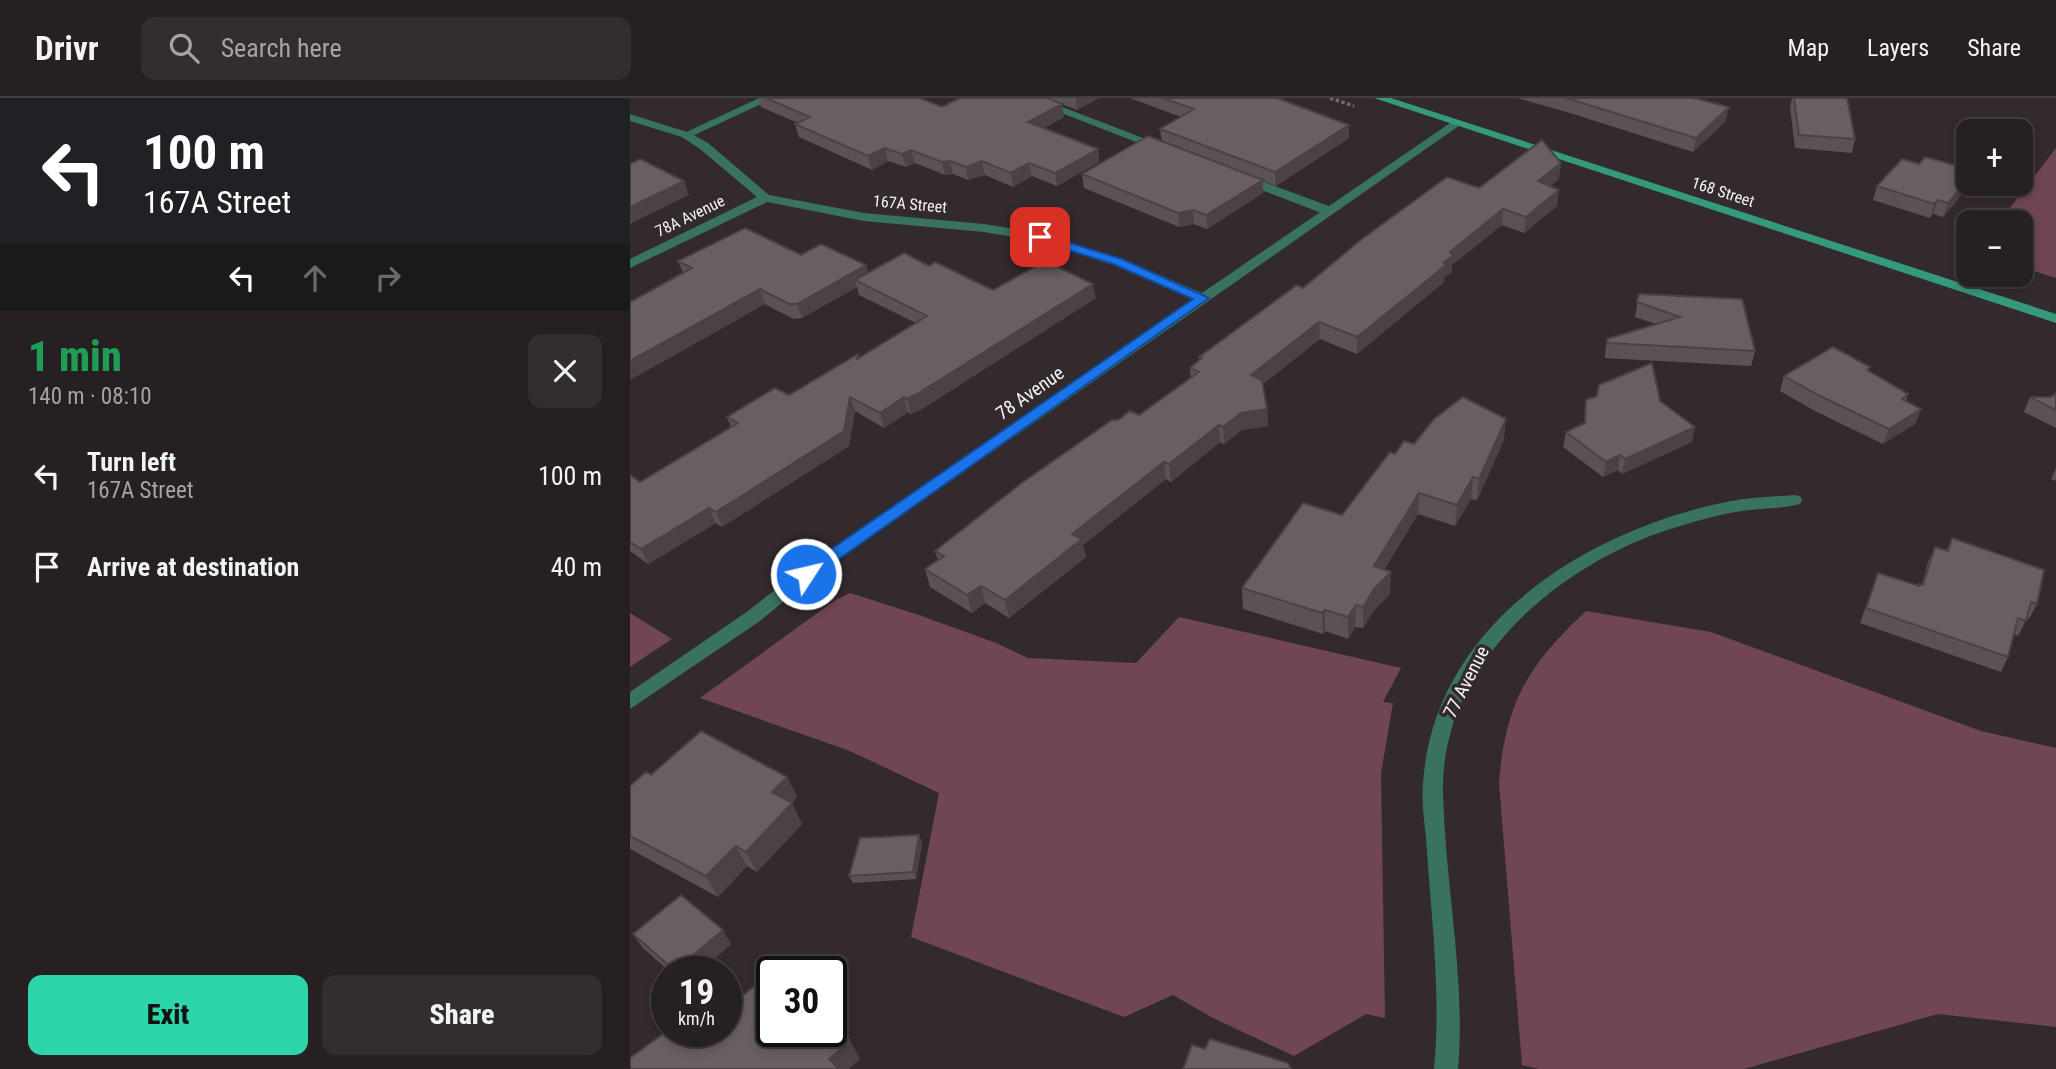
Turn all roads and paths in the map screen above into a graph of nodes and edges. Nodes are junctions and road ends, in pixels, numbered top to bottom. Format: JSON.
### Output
{"nodes":[{"id":1,"x":768,"y":98,"type":"edge"},
{"id":2,"x":1029,"y":98,"type":"edge"},
{"id":3,"x":1380,"y":98,"type":"edge"},
{"id":4,"x":630,"y":117,"type":"edge"},
{"id":5,"x":1457,"y":123,"type":"junction"},
{"id":6,"x":686,"y":135,"type":"junction"},
{"id":7,"x":1177,"y":154,"type":"edge"},
{"id":8,"x":1227,"y":172,"type":"edge"},
{"id":9,"x":765,"y":198,"type":"junction"},
{"id":10,"x":1329,"y":211,"type":"junction"},
{"id":11,"x":630,"y":264,"type":"edge"},
{"id":12,"x":1202,"y":298,"type":"junction"},
{"id":13,"x":2056,"y":318,"type":"edge"},
{"id":14,"x":1794,"y":500,"type":"dead end"},
{"id":15,"x":630,"y":702,"type":"edge"},
{"id":16,"x":1446,"y":1069,"type":"edge"}],
"edges":[{"from":1,"to":6,"type":"street"},
{"from":2,"to":7,"type":"street"},
{"from":3,"to":5,"type":"main road","name":"168 Street"},
{"from":4,"to":6,"type":"street","name":"167A Street"},
{"from":5,"to":10,"type":"street","name":"78 Avenue"},
{"from":5,"to":13,"type":"main road","name":"168 Street"},
{"from":6,"to":9,"type":"street","name":"167A Street"},
{"from":8,"to":10,"type":"street"},
{"from":9,"to":11,"type":"street","name":"78A Avenue"},
{"from":9,"to":12,"type":"street","name":"167A Street"},
{"from":10,"to":12,"type":"street","name":"78 Avenue"},
{"from":12,"to":15,"type":"street","name":"78 Avenue"},
{"from":14,"to":16,"type":"street","name":"77 Avenue"}]}
